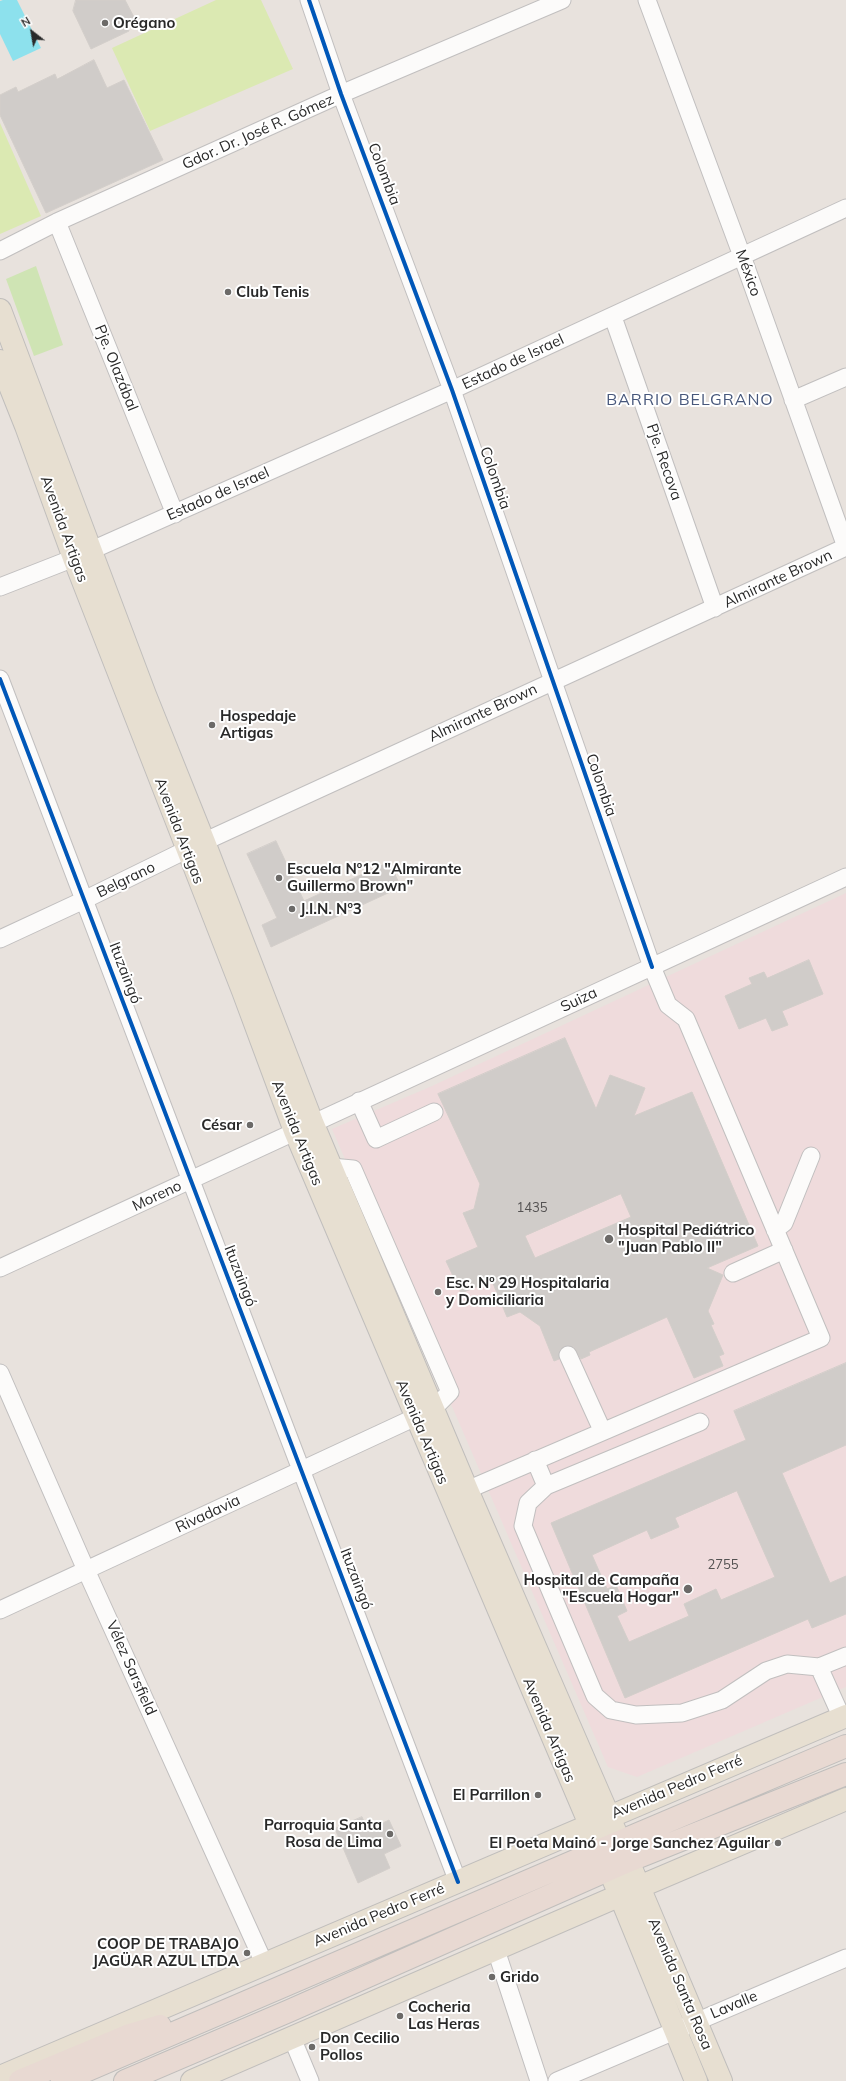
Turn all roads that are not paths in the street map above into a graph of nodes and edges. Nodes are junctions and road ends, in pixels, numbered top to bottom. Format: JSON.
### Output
{"nodes":[{"id":1,"x":309,"y":0,"type":"edge"},
{"id":2,"x":562,"y":0,"type":"edge"},
{"id":3,"x":647,"y":0,"type":"edge"},
{"id":4,"x":342,"y":94,"type":"junction"},
{"id":5,"x":846,"y":208,"type":"edge"},
{"id":6,"x":57,"y":222,"type":"junction"},
{"id":7,"x":0,"y":251,"type":"edge"},
{"id":8,"x":742,"y":256,"type":"junction"},
{"id":9,"x":0,"y":310,"type":"edge"},
{"id":10,"x":613,"y":317,"type":"junction"},
{"id":11,"x":0,"y":361,"type":"edge"},
{"id":12,"x":846,"y":377,"type":"edge"},
{"id":13,"x":452,"y":390,"type":"junction"},
{"id":14,"x":793,"y":400,"type":"junction"},
{"id":15,"x":175,"y":514,"type":"junction"},
{"id":16,"x":846,"y":547,"type":"edge"},
{"id":17,"x":82,"y":554,"type":"junction"},
{"id":18,"x":0,"y":587,"type":"edge"},
{"id":19,"x":715,"y":608,"type":"junction"},
{"id":20,"x":0,"y":679,"type":"edge"},
{"id":21,"x":552,"y":680,"type":"junction"},
{"id":22,"x":195,"y":846,"type":"junction"},
{"id":23,"x":846,"y":877,"type":"edge"},
{"id":24,"x":84,"y":900,"type":"junction"},
{"id":25,"x":0,"y":939,"type":"edge"},
{"id":26,"x":652,"y":967,"type":"junction"},
{"id":27,"x":359,"y":1101,"type":"junction"},
{"id":28,"x":434,"y":1112,"type":"dead end"},
{"id":29,"x":304,"y":1127,"type":"junction"},
{"id":30,"x":811,"y":1156,"type":"dead end"},
{"id":31,"x":191,"y":1181,"type":"junction"},
{"id":32,"x":775,"y":1230,"type":"junction"},
{"id":33,"x":784,"y":1250,"type":"junction"},
{"id":34,"x":0,"y":1268,"type":"edge"},
{"id":35,"x":733,"y":1273,"type":"dead end"},
{"id":36,"x":568,"y":1355,"type":"dead end"},
{"id":37,"x":0,"y":1373,"type":"edge"},
{"id":38,"x":424,"y":1413,"type":"junction"},
{"id":39,"x":700,"y":1422,"type":"dead end"},
{"id":40,"x":602,"y":1430,"type":"junction"},
{"id":41,"x":535,"y":1460,"type":"junction"},
{"id":42,"x":301,"y":1470,"type":"junction"},
{"id":43,"x":546,"y":1486,"type":"junction"},
{"id":44,"x":467,"y":1490,"type":"junction"},
{"id":45,"x":86,"y":1570,"type":"junction"},
{"id":46,"x":0,"y":1610,"type":"edge"},
{"id":47,"x":846,"y":1656,"type":"edge"},
{"id":48,"x":819,"y":1667,"type":"junction"},
{"id":49,"x":844,"y":1717,"type":"edge"},
{"id":50,"x":846,"y":1746,"type":"edge"},
{"id":51,"x":846,"y":1774,"type":"edge"},
{"id":52,"x":846,"y":1799,"type":"edge"},
{"id":53,"x":599,"y":1821,"type":"junction"},
{"id":54,"x":614,"y":1856,"type":"junction"},
{"id":55,"x":458,"y":1882,"type":"junction"},
{"id":56,"x":629,"y":1891,"type":"junction"},
{"id":57,"x":496,"y":1950,"type":"junction"},
{"id":58,"x":846,"y":1958,"type":"edge"},
{"id":59,"x":264,"y":1963,"type":"junction"},
{"id":60,"x":281,"y":1987,"type":"junction"},
{"id":61,"x":289,"y":2012,"type":"junction"},
{"id":62,"x":695,"y":2022,"type":"junction"},
{"id":63,"x":675,"y":2031,"type":"junction"},
{"id":64,"x":292,"y":2038,"type":"junction"},
{"id":65,"x":5,"y":2077,"type":"edge"},
{"id":66,"x":62,"y":2081,"type":"edge"},
{"id":67,"x":125,"y":2081,"type":"edge"},
{"id":68,"x":150,"y":2081,"type":"edge"},
{"id":69,"x":192,"y":2081,"type":"edge"},
{"id":70,"x":310,"y":2081,"type":"edge"},
{"id":71,"x":539,"y":2081,"type":"edge"},
{"id":72,"x":557,"y":2081,"type":"edge"},
{"id":73,"x":696,"y":2081,"type":"edge"},
{"id":74,"x":721,"y":2081,"type":"edge"}],
"edges":[{"from":1,"to":4,"type":"street","name":"Colombia"},
{"from":2,"to":4,"type":"street","name":"Gdor. Dr. José R. Gómez"},
{"from":3,"to":8,"type":"street","name":"México"},
{"from":4,"to":6,"type":"street","name":"Gdor. Dr. José R. Gómez"},
{"from":4,"to":13,"type":"street","name":"Colombia"},
{"from":5,"to":8,"type":"street","name":"Estado de Israel"},
{"from":6,"to":7,"type":"street","name":"Gdor. Dr. José R. Gómez"},
{"from":6,"to":15,"type":"street","name":"Pje. Olazábal"},
{"from":8,"to":10,"type":"street","name":"Estado de Israel"},
{"from":8,"to":14,"type":"street","name":"México"},
{"from":9,"to":17,"type":"main road","name":"Avenida Artigas"},
{"from":10,"to":13,"type":"street","name":"Estado de Israel"},
{"from":10,"to":19,"type":"street","name":"Pje. Recova"},
{"from":11,"to":17,"type":"main road","name":"Avenida Artigas"},
{"from":12,"to":14,"type":"street"},
{"from":13,"to":15,"type":"street","name":"Estado de Israel"},
{"from":13,"to":21,"type":"street","name":"Colombia"},
{"from":14,"to":16,"type":"street","name":"México"},
{"from":15,"to":17,"type":"street","name":"Estado de Israel"},
{"from":16,"to":19,"type":"street","name":"Almirante Brown"},
{"from":17,"to":18,"type":"street","name":"Estado de Israel"},
{"from":17,"to":22,"type":"main road","name":"Avenida Artigas"},
{"from":19,"to":21,"type":"street","name":"Almirante Brown"},
{"from":20,"to":24,"type":"street","name":"Ituzaingó"},
{"from":21,"to":22,"type":"street","name":"Almirante Brown"},
{"from":21,"to":26,"type":"street","name":"Colombia"},
{"from":22,"to":24,"type":"street","name":"Belgrano"},
{"from":22,"to":29,"type":"main road","name":"Avenida Artigas"},
{"from":23,"to":26,"type":"street","name":"Suiza"},
{"from":24,"to":25,"type":"street","name":"Belgrano"},
{"from":24,"to":31,"type":"street","name":"Ituzaingó"},
{"from":26,"to":27,"type":"street","name":"Suiza"},
{"from":26,"to":32,"type":"street","name":"Colombia"},
{"from":27,"to":28,"type":"street"},
{"from":27,"to":29,"type":"street","name":"Suiza"},
{"from":29,"to":31,"type":"street","name":"Moreno"},
{"from":29,"to":38,"type":"main road","name":"Avenida Artigas"},
{"from":29,"to":38,"type":"main road","name":"Avenida Artigas"},
{"from":30,"to":32,"type":"street"},
{"from":31,"to":34,"type":"street","name":"Moreno"},
{"from":31,"to":42,"type":"street","name":"Ituzaingó"},
{"from":32,"to":33,"type":"street","name":"Colombia"},
{"from":33,"to":35,"type":"street"},
{"from":33,"to":40,"type":"street","name":"Colombia"},
{"from":36,"to":40,"type":"street"},
{"from":37,"to":45,"type":"street","name":"Vélez Sarsfield"},
{"from":38,"to":42,"type":"street","name":"Rivadavia"},
{"from":38,"to":44,"type":"main road","name":"Avenida Artigas"},
{"from":38,"to":53,"type":"main road","name":"Avenida Artigas"},
{"from":39,"to":43,"type":"street"},
{"from":40,"to":41,"type":"street"},
{"from":41,"to":43,"type":"street"},
{"from":41,"to":44,"type":"street"},
{"from":42,"to":45,"type":"street","name":"Rivadavia"},
{"from":42,"to":55,"type":"street","name":"Ituzaingó"},
{"from":43,"to":48,"type":"street"},
{"from":44,"to":53,"type":"main road","name":"Avenida Artigas"},
{"from":45,"to":46,"type":"street","name":"Rivadavia"},
{"from":45,"to":59,"type":"street","name":"Vélez Sarsfield"},
{"from":47,"to":48,"type":"street"},
{"from":48,"to":49,"type":"street"},
{"from":49,"to":53,"type":"main road","name":"Avenida Pedro Ferré"},
{"from":50,"to":54,"type":"highway","name":"Avenida Pedro Ferré"},
{"from":51,"to":54,"type":"highway","name":"Avenida Pedro Ferré"},
{"from":52,"to":56,"type":"main road"},
{"from":53,"to":54,"type":"main road","name":"Avenida Artigas"},
{"from":53,"to":55,"type":"main road","name":"Avenida Pedro Ferré"},
{"from":54,"to":56,"type":"main road","name":"Avenida Artigas"},
{"from":54,"to":60,"type":"highway","name":"Avenida Pedro Ferré"},
{"from":54,"to":61,"type":"highway","name":"Avenida Pedro Ferré"},
{"from":55,"to":59,"type":"main road","name":"Avenida Pedro Ferré"},
{"from":56,"to":57,"type":"main road"},
{"from":56,"to":62,"type":"main road","name":"Avenida Santa Rosa"},
{"from":56,"to":63,"type":"main road","name":"Avenida Santa Rosa"},
{"from":57,"to":64,"type":"main road"},
{"from":57,"to":71,"type":"street"},
{"from":58,"to":62,"type":"street","name":"Lavalle"},
{"from":59,"to":65,"type":"main road","name":"Avenida Pedro Ferré"},
{"from":60,"to":65,"type":"highway"},
{"from":60,"to":66,"type":"highway","name":"Avenida Pedro Ferré"},
{"from":61,"to":67,"type":"highway","name":"Avenida Pedro Ferré"},
{"from":61,"to":68,"type":"highway"},
{"from":62,"to":63,"type":"street","name":"Lavalle"},
{"from":62,"to":74,"type":"main road","name":"Avenida Santa Rosa"},
{"from":63,"to":72,"type":"street","name":"Lavalle"},
{"from":63,"to":73,"type":"main road","name":"Avenida Santa Rosa"},
{"from":64,"to":69,"type":"main road"},
{"from":64,"to":70,"type":"street"}]}
